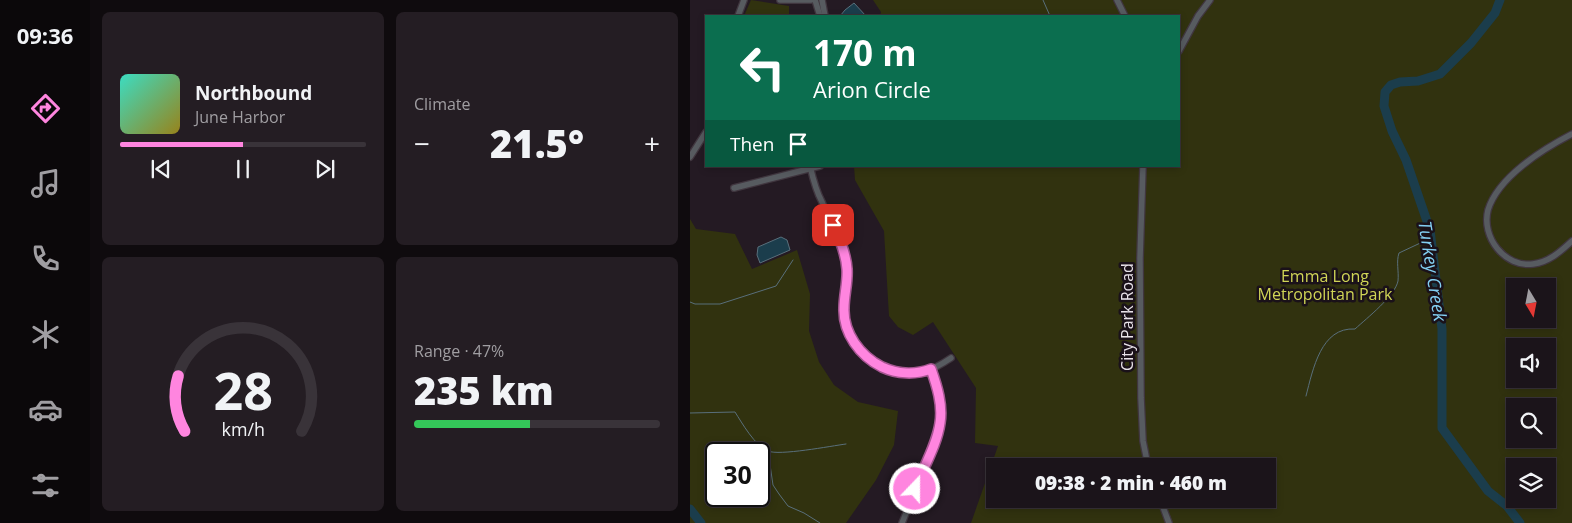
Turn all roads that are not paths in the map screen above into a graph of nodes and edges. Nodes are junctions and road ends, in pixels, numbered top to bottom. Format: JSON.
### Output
{"nodes":[{"id":1,"x":744,"y":0,"type":"edge"},
{"id":2,"x":780,"y":0,"type":"edge"},
{"id":3,"x":811,"y":0,"type":"edge"},
{"id":4,"x":815,"y":0,"type":"edge"},
{"id":5,"x":822,"y":0,"type":"edge"},
{"id":6,"x":1117,"y":0,"type":"edge"},
{"id":7,"x":1210,"y":0,"type":"edge"},
{"id":8,"x":738,"y":15,"type":"edge"},
{"id":9,"x":820,"y":15,"type":"edge"},
{"id":10,"x":825,"y":15,"type":"edge"},
{"id":11,"x":1124,"y":15,"type":"edge"},
{"id":12,"x":1180,"y":49,"type":"edge"},
{"id":13,"x":705,"y":134,"type":"edge"},
{"id":14,"x":1572,"y":134,"type":"edge"},
{"id":15,"x":690,"y":157,"type":"edge"},
{"id":16,"x":810,"y":167,"type":"edge"},
{"id":17,"x":1143,"y":167,"type":"edge"},
{"id":18,"x":734,"y":188,"type":"dead end"},
{"id":19,"x":1572,"y":241,"type":"edge"},
{"id":20,"x":951,"y":358,"type":"dead end"},
{"id":21,"x":931,"y":369,"type":"junction"},
{"id":22,"x":1146,"y":458,"type":"edge"},
{"id":23,"x":1163,"y":508,"type":"edge"},
{"id":24,"x":902,"y":523,"type":"edge"},
{"id":25,"x":1169,"y":523,"type":"edge"}],
"edges":[{"from":1,"to":8,"type":"street"},
{"from":2,"to":3,"type":"street"},
{"from":4,"to":9,"type":"street"},
{"from":5,"to":10,"type":"street"},
{"from":6,"to":11,"type":"street"},
{"from":7,"to":12,"type":"street"},
{"from":13,"to":15,"type":"street"},
{"from":14,"to":19,"type":"street"},
{"from":16,"to":18,"type":"street"},
{"from":16,"to":21,"type":"street"},
{"from":17,"to":22,"type":"street","name":"City Park Road"},
{"from":20,"to":21,"type":"street"},
{"from":21,"to":24,"type":"street"},
{"from":23,"to":25,"type":"street"}]}
